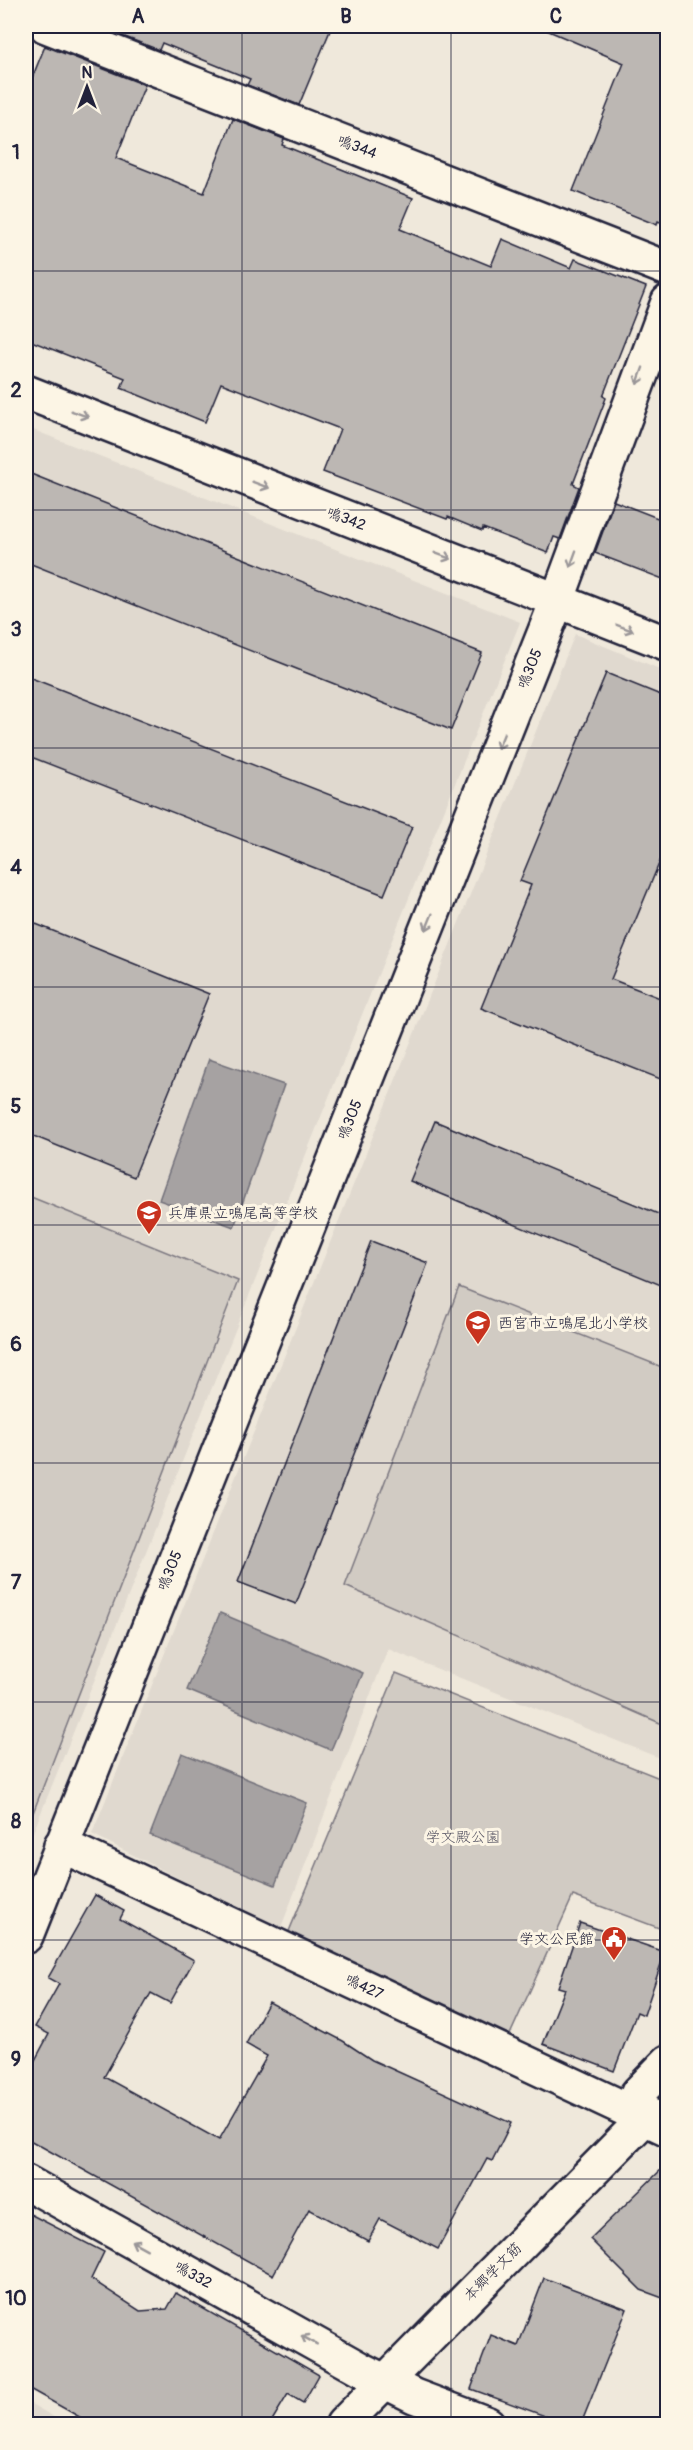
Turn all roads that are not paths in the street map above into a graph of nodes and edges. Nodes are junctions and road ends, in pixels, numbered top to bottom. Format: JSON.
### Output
{"nodes":[{"id":1,"x":46,"y":26,"type":"edge"},
{"id":2,"x":668,"y":269,"type":"edge"},
{"id":3,"x":668,"y":302,"type":"edge"},
{"id":4,"x":26,"y":393,"type":"edge"},
{"id":5,"x":557,"y":601,"type":"junction"},
{"id":6,"x":668,"y":644,"type":"edge"},
{"id":7,"x":61,"y":1845,"type":"junction"},
{"id":8,"x":26,"y":1936,"type":"edge"},
{"id":9,"x":668,"y":2062,"type":"edge"},
{"id":10,"x":660,"y":2121,"type":"edge"},
{"id":11,"x":26,"y":2182,"type":"edge"},
{"id":12,"x":387,"y":2382,"type":"junction"},
{"id":13,"x":343,"y":2424,"type":"edge"},
{"id":14,"x":488,"y":2424,"type":"edge"}],
"edges":[{"from":1,"to":2,"type":"street","name":"鳴344"},
{"from":3,"to":5,"type":"street","name":"鳴305","one_way":true},
{"from":4,"to":5,"type":"street","name":"鳴342","one_way":true},
{"from":5,"to":6,"type":"street","name":"鳴342","one_way":true},
{"from":5,"to":7,"type":"street","name":"鳴305","one_way":true},
{"from":7,"to":8,"type":"street","name":"鳴305"},
{"from":7,"to":10,"type":"street","name":"鳴427"},
{"from":9,"to":10,"type":"street"},
{"from":10,"to":12,"type":"street","name":"本郷学文筋"},
{"from":12,"to":11,"type":"street","name":"鳴332","one_way":true},
{"from":12,"to":13,"type":"street","name":"本郷学文筋"},
{"from":12,"to":14,"type":"street","name":"鳴332"}]}
